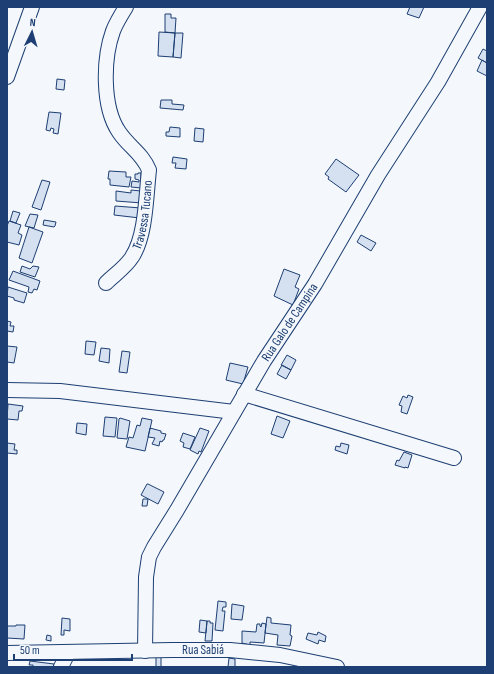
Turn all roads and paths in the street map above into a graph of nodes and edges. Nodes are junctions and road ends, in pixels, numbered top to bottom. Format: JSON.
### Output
{"nodes":[{"id":1,"x":32,"y":7,"type":"edge"},
{"id":2,"x":126,"y":7,"type":"edge"},
{"id":3,"x":480,"y":7,"type":"edge"},
{"id":4,"x":7,"y":77,"type":"edge"},
{"id":5,"x":106,"y":283,"type":"dead end"},
{"id":6,"x":7,"y":390,"type":"edge"},
{"id":7,"x":244,"y":394,"type":"junction"},
{"id":8,"x":234,"y":412,"type":"junction"},
{"id":9,"x":454,"y":458,"type":"dead end"},
{"id":10,"x":145,"y":651,"type":"junction"},
{"id":11,"x":7,"y":653,"type":"edge"},
{"id":12,"x":68,"y":653,"type":"junction"},
{"id":13,"x":61,"y":667,"type":"edge"},
{"id":14,"x":337,"y":667,"type":"edge"}],
"edges":[{"from":1,"to":4,"type":"street"},
{"from":2,"to":5,"type":"street","name":"Travessa Tucano"},
{"from":3,"to":7,"type":"street","name":"Rua Galo de Campina"},
{"from":6,"to":8,"type":"street"},
{"from":7,"to":8,"type":"street","name":"Rua Galo de Campina"},
{"from":7,"to":9,"type":"street"},
{"from":8,"to":10,"type":"street","name":"Rua Galo de Campina"},
{"from":10,"to":12,"type":"street","name":"Rua Sabiá"},
{"from":10,"to":14,"type":"street","name":"Rua Sabiá"},
{"from":11,"to":12,"type":"street","name":"Rua Sabiá"},
{"from":12,"to":13,"type":"street"}]}
